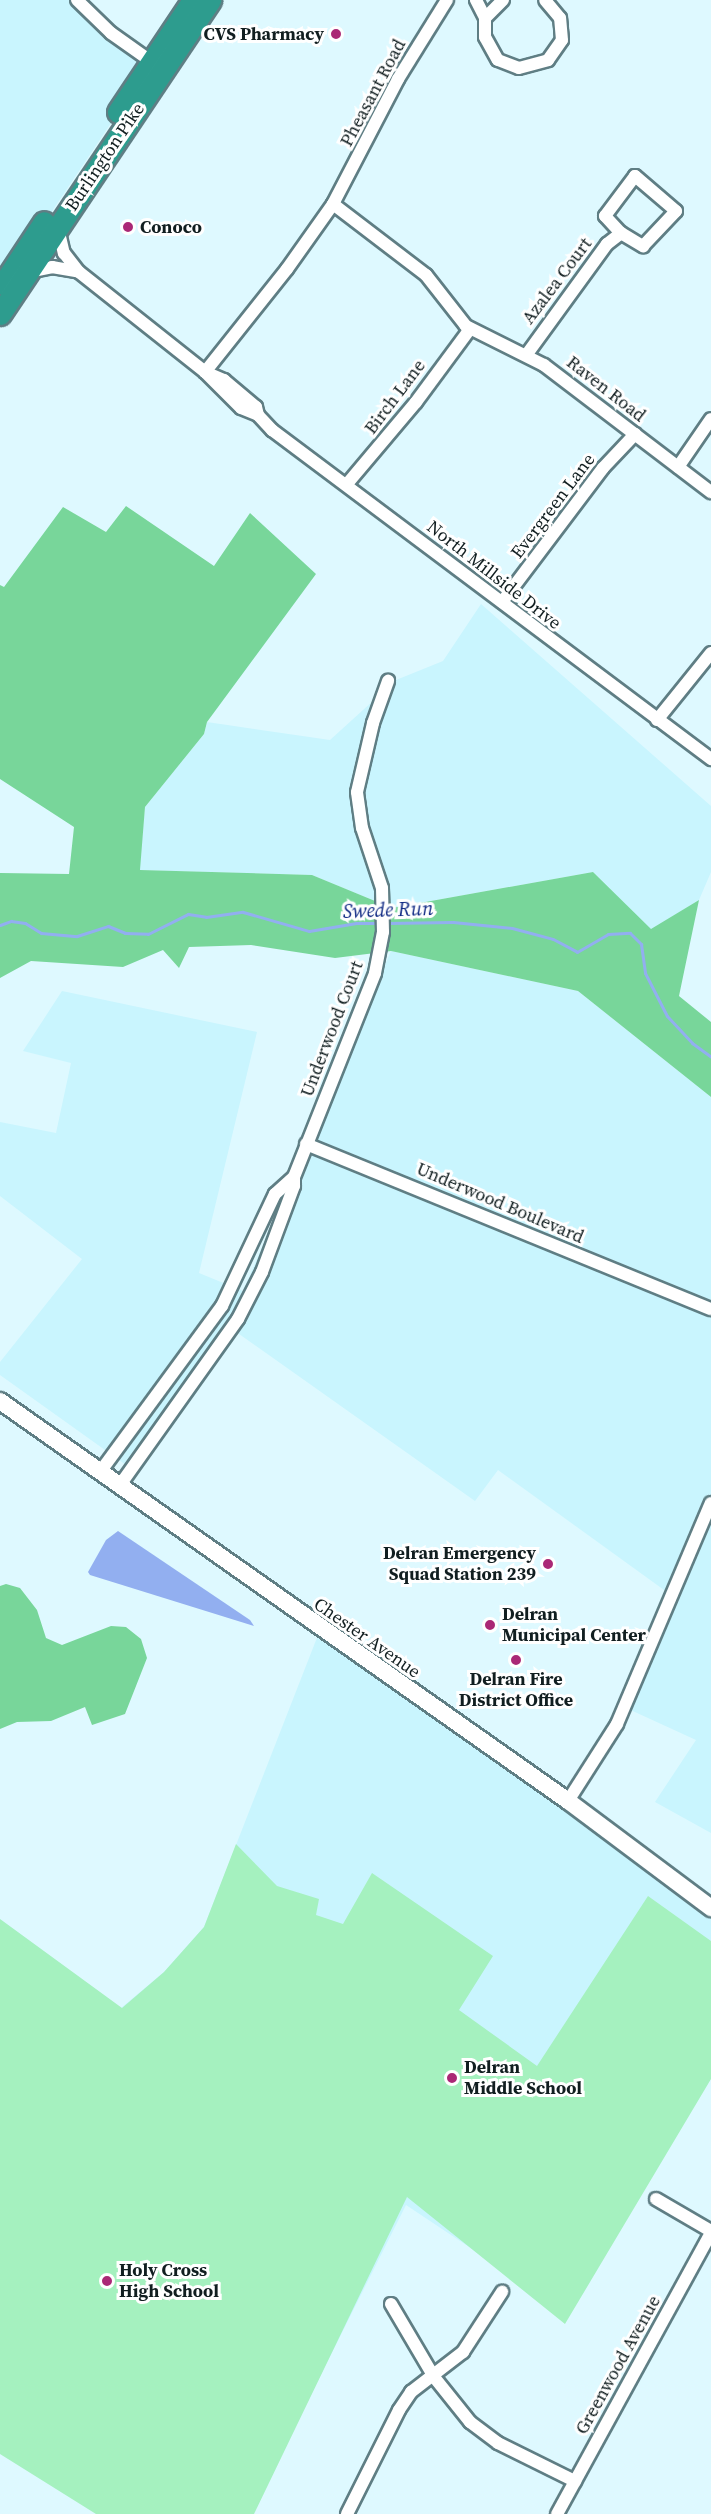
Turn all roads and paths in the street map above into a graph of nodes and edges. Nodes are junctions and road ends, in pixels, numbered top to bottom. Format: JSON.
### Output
{"nodes":[{"id":1,"x":77,"y":0,"type":"edge"},
{"id":2,"x":447,"y":0,"type":"edge"},
{"id":3,"x":476,"y":0,"type":"edge"},
{"id":4,"x":503,"y":0,"type":"edge"},
{"id":5,"x":545,"y":0,"type":"edge"},
{"id":6,"x":206,"y":1,"type":"edge"},
{"id":7,"x":485,"y":18,"type":"junction"},
{"id":8,"x":152,"y":62,"type":"junction"},
{"id":9,"x":333,"y":204,"type":"junction"},
{"id":10,"x":58,"y":228,"type":"junction"},
{"id":11,"x":621,"y":233,"type":"junction"},
{"id":12,"x":79,"y":272,"type":"junction"},
{"id":13,"x":28,"y":273,"type":"junction"},
{"id":14,"x":0,"y":289,"type":"edge"},
{"id":15,"x":0,"y":314,"type":"edge"},
{"id":16,"x":470,"y":329,"type":"junction"},
{"id":17,"x":527,"y":354,"type":"junction"},
{"id":18,"x":205,"y":372,"type":"junction"},
{"id":19,"x":711,"y":419,"type":"edge"},
{"id":20,"x":635,"y":434,"type":"junction"},
{"id":21,"x":678,"y":467,"type":"junction"},
{"id":22,"x":347,"y":484,"type":"junction"},
{"id":23,"x":711,"y":492,"type":"edge"},
{"id":24,"x":502,"y":602,"type":"junction"},
{"id":25,"x":711,"y":653,"type":"edge"},
{"id":26,"x":388,"y":681,"type":"dead end"},
{"id":27,"x":657,"y":720,"type":"junction"},
{"id":28,"x":711,"y":759,"type":"edge"},
{"id":29,"x":306,"y":1144,"type":"junction"},
{"id":30,"x":294,"y":1177,"type":"junction"},
{"id":31,"x":711,"y":1309,"type":"edge"},
{"id":32,"x":0,"y":1401,"type":"edge"},
{"id":33,"x":100,"y":1472,"type":"junction"},
{"id":34,"x":120,"y":1485,"type":"junction"},
{"id":35,"x":711,"y":1503,"type":"edge"},
{"id":36,"x":568,"y":1802,"type":"junction"},
{"id":37,"x":711,"y":1908,"type":"edge"},
{"id":38,"x":656,"y":2199,"type":"dead end"},
{"id":39,"x":711,"y":2232,"type":"edge"},
{"id":40,"x":502,"y":2292,"type":"dead end"},
{"id":41,"x":391,"y":2304,"type":"dead end"},
{"id":42,"x":434,"y":2377,"type":"junction"},
{"id":43,"x":575,"y":2481,"type":"junction"},
{"id":44,"x":346,"y":2514,"type":"edge"},
{"id":45,"x":557,"y":2514,"type":"edge"}],
"edges":[{"from":1,"to":8,"type":"street"},
{"from":2,"to":9,"type":"street","name":"Pheasant Road"},
{"from":3,"to":7,"type":"street"},
{"from":4,"to":7,"type":"street"},
{"from":5,"to":7,"type":"street"},
{"from":6,"to":8,"type":"highway","name":"Burlington Pike"},
{"from":6,"to":10,"type":"highway","name":"Burlington Pike"},
{"from":8,"to":14,"type":"highway","name":"Burlington Pike"},
{"from":9,"to":16,"type":"street"},
{"from":9,"to":18,"type":"street","name":"Pheasant Road"},
{"from":10,"to":12,"type":"street","name":"North Millside Drive"},
{"from":10,"to":13,"type":"highway","name":"Burlington Pike"},
{"from":11,"to":11,"type":"street"},
{"from":11,"to":17,"type":"street","name":"Azalea Court"},
{"from":12,"to":13,"type":"street"},
{"from":12,"to":18,"type":"street","name":"North Millside Drive"},
{"from":13,"to":15,"type":"highway","name":"Burlington Pike"},
{"from":16,"to":17,"type":"street","name":"Raven Road"},
{"from":16,"to":22,"type":"street","name":"Birch Lane"},
{"from":17,"to":20,"type":"street","name":"Raven Road"},
{"from":18,"to":22,"type":"street","name":"North Millside Drive"},
{"from":19,"to":21,"type":"street"},
{"from":20,"to":21,"type":"street","name":"Raven Road"},
{"from":20,"to":24,"type":"street","name":"Evergreen Lane"},
{"from":21,"to":23,"type":"street","name":"Raven Road"},
{"from":22,"to":24,"type":"street","name":"North Millside Drive"},
{"from":24,"to":27,"type":"street","name":"North Millside Drive"},
{"from":25,"to":27,"type":"street"},
{"from":26,"to":29,"type":"street","name":"Underwood Court"},
{"from":27,"to":28,"type":"street","name":"North Millside Drive"},
{"from":29,"to":30,"type":"street"},
{"from":29,"to":31,"type":"street","name":"Underwood Boulevard"},
{"from":30,"to":33,"type":"street"},
{"from":30,"to":34,"type":"street"},
{"from":32,"to":33,"type":"street","name":"Chester Avenue"},
{"from":33,"to":34,"type":"street","name":"Chester Avenue"},
{"from":34,"to":36,"type":"street","name":"Chester Avenue"},
{"from":35,"to":36,"type":"street"},
{"from":36,"to":37,"type":"street","name":"Chester Avenue"},
{"from":38,"to":39,"type":"street"},
{"from":39,"to":43,"type":"street","name":"Greenwood Avenue"},
{"from":40,"to":42,"type":"street"},
{"from":41,"to":42,"type":"street"},
{"from":42,"to":43,"type":"street"},
{"from":42,"to":44,"type":"street"},
{"from":43,"to":45,"type":"street","name":"Greenwood Avenue"}]}
